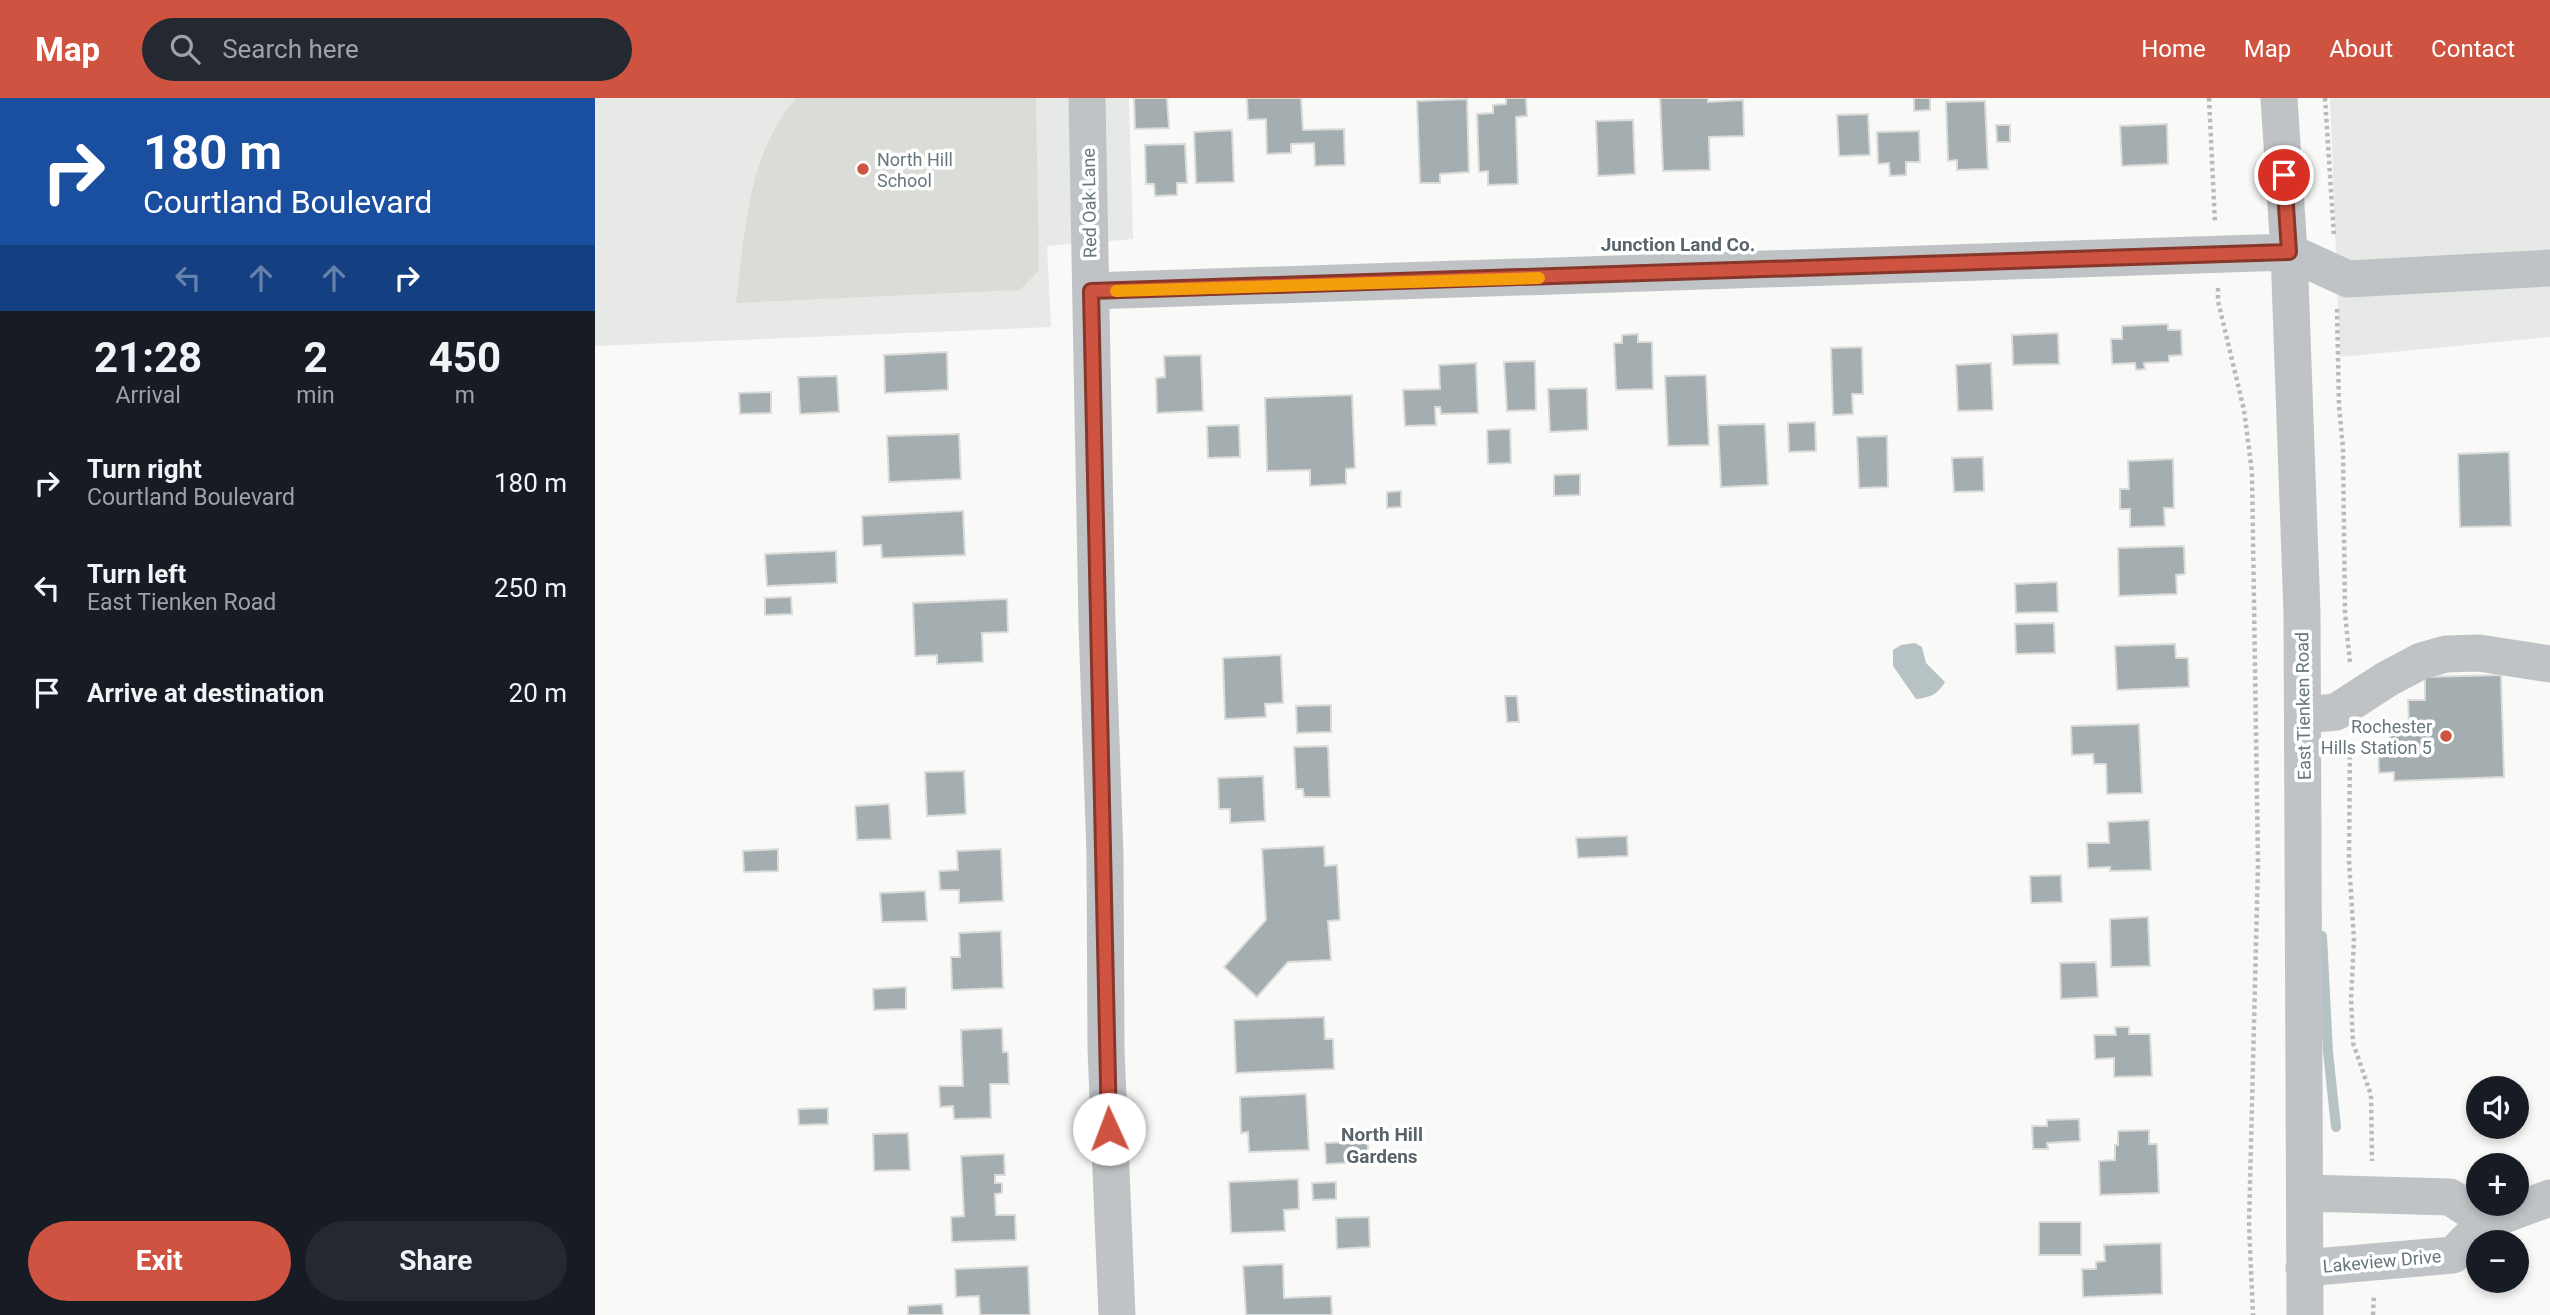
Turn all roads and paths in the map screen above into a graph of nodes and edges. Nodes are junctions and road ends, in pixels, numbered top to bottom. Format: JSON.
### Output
{"nodes":[{"id":1,"x":1087,"y":98,"type":"edge"},
{"id":2,"x":2209,"y":98,"type":"edge"},
{"id":3,"x":2279,"y":98,"type":"edge"},
{"id":4,"x":2289,"y":252,"type":"junction"},
{"id":5,"x":2216,"y":254,"type":"junction"},
{"id":6,"x":2550,"y":268,"type":"edge"},
{"id":7,"x":1091,"y":291,"type":"junction"},
{"id":8,"x":2550,"y":664,"type":"edge"},
{"id":9,"x":2304,"y":715,"type":"junction"},
{"id":10,"x":2305,"y":1193,"type":"junction"},
{"id":11,"x":2550,"y":1198,"type":"edge"},
{"id":12,"x":2487,"y":1221,"type":"junction"},
{"id":13,"x":2304,"y":1268,"type":"junction"},
{"id":14,"x":1117,"y":1315,"type":"edge"},
{"id":15,"x":2253,"y":1315,"type":"edge"},
{"id":16,"x":2305,"y":1315,"type":"edge"}],
"edges":[{"from":1,"to":7,"type":"street","name":"Red Oak Lane"},
{"from":2,"to":5,"type":"path"},
{"from":3,"to":4,"type":"street","name":"East Tienken Road"},
{"from":4,"to":5,"type":"street"},
{"from":4,"to":6,"type":"street"},
{"from":4,"to":9,"type":"street","name":"East Tienken Road"},
{"from":5,"to":7,"type":"street"},
{"from":5,"to":15,"type":"path"},
{"from":7,"to":14,"type":"street","name":"Red Oak Lane"},
{"from":8,"to":9,"type":"street"},
{"from":9,"to":10,"type":"street","name":"East Tienken Road"},
{"from":10,"to":12,"type":"street"},
{"from":10,"to":13,"type":"street","name":"East Tienken Road"},
{"from":11,"to":12,"type":"street","name":"Lakeview Drive"},
{"from":12,"to":13,"type":"street","name":"Lakeview Drive"},
{"from":13,"to":16,"type":"street","name":"East Tienken Road"}]}
